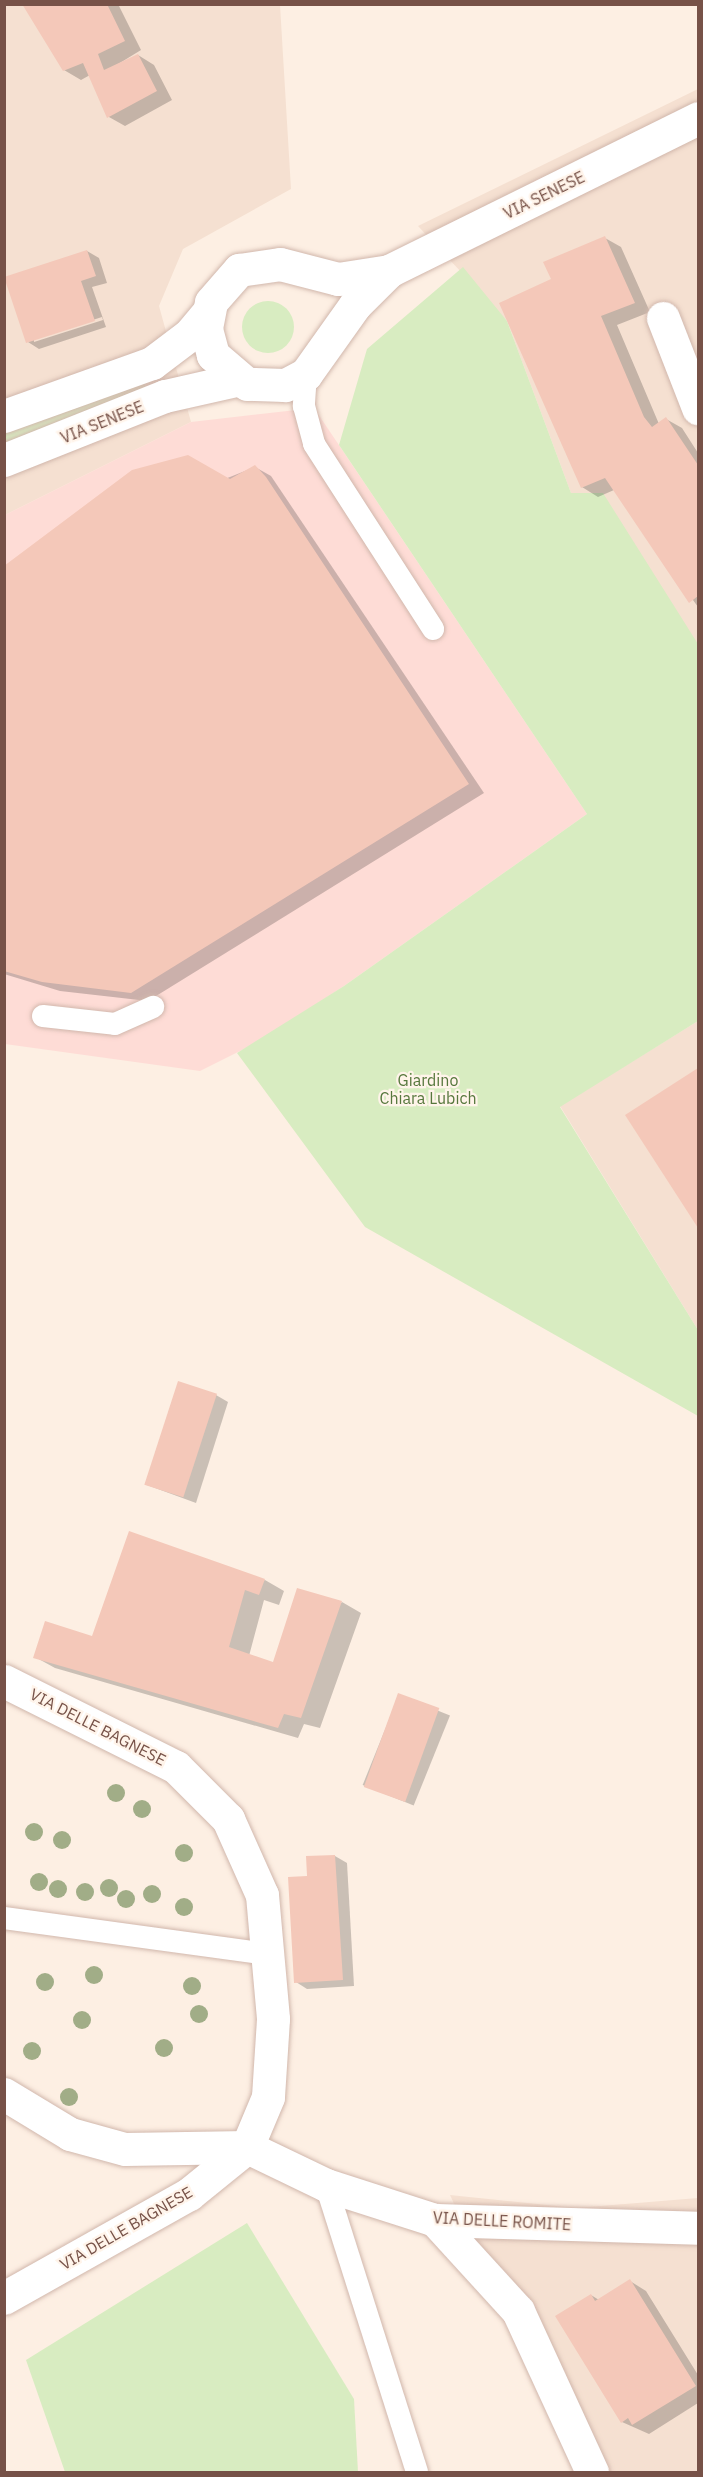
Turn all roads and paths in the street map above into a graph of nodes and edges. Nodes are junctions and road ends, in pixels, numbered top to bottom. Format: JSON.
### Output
{"nodes":[{"id":1,"x":699,"y":118,"type":"edge"},
{"id":2,"x":389,"y":271,"type":"junction"},
{"id":3,"x":307,"y":275,"type":"junction"},
{"id":4,"x":208,"y":312,"type":"junction"},
{"id":5,"x":663,"y":318,"type":"dead end"},
{"id":6,"x":328,"y":344,"type":"junction"},
{"id":7,"x":306,"y":374,"type":"junction"},
{"id":8,"x":236,"y":380,"type":"junction"},
{"id":9,"x":699,"y":408,"type":"edge"},
{"id":10,"x":4,"y":416,"type":"edge"},
{"id":11,"x":4,"y":460,"type":"edge"},
{"id":12,"x":433,"y":630,"type":"dead end"},
{"id":13,"x":153,"y":1007,"type":"dead end"},
{"id":14,"x":43,"y":1016,"type":"dead end"},
{"id":15,"x":4,"y":1681,"type":"edge"},
{"id":16,"x":4,"y":1918,"type":"edge"},
{"id":17,"x":267,"y":1954,"type":"junction"},
{"id":18,"x":4,"y":2094,"type":"edge"},
{"id":19,"x":247,"y":2147,"type":"junction"},
{"id":20,"x":326,"y":2185,"type":"junction"},
{"id":21,"x":435,"y":2220,"type":"junction"},
{"id":22,"x":699,"y":2228,"type":"edge"},
{"id":23,"x":4,"y":2298,"type":"edge"},
{"id":24,"x":417,"y":2472,"type":"edge"},
{"id":25,"x":592,"y":2472,"type":"edge"}],
"edges":[{"from":1,"to":2,"type":"street","name":"VIA SENESE"},
{"from":2,"to":3,"type":"street","name":"VIA SENESE"},
{"from":2,"to":6,"type":"street","name":"VIA SENESE"},
{"from":3,"to":4,"type":"street","name":"VIA SENESE"},
{"from":3,"to":6,"type":"street"},
{"from":4,"to":8,"type":"street"},
{"from":4,"to":10,"type":"street","name":"VIA SENESE"},
{"from":5,"to":9,"type":"street"},
{"from":6,"to":7,"type":"street","name":"VIA SENESE"},
{"from":7,"to":8,"type":"street","name":"VIA SENESE"},
{"from":7,"to":12,"type":"lane"},
{"from":8,"to":11,"type":"street","name":"VIA SENESE"},
{"from":13,"to":14,"type":"lane"},
{"from":15,"to":17,"type":"street","name":"VIA DELLE BAGNESE"},
{"from":16,"to":17,"type":"lane"},
{"from":17,"to":19,"type":"street","name":"VIA DELLE BAGNESE"},
{"from":18,"to":19,"type":"street"},
{"from":19,"to":20,"type":"street","name":"VIA DELLE ROMITE"},
{"from":19,"to":23,"type":"street","name":"VIA DELLE BAGNESE"},
{"from":20,"to":21,"type":"street","name":"VIA DELLE ROMITE"},
{"from":20,"to":24,"type":"lane"},
{"from":21,"to":22,"type":"street","name":"VIA DELLE ROMITE"},
{"from":21,"to":25,"type":"street"}]}
